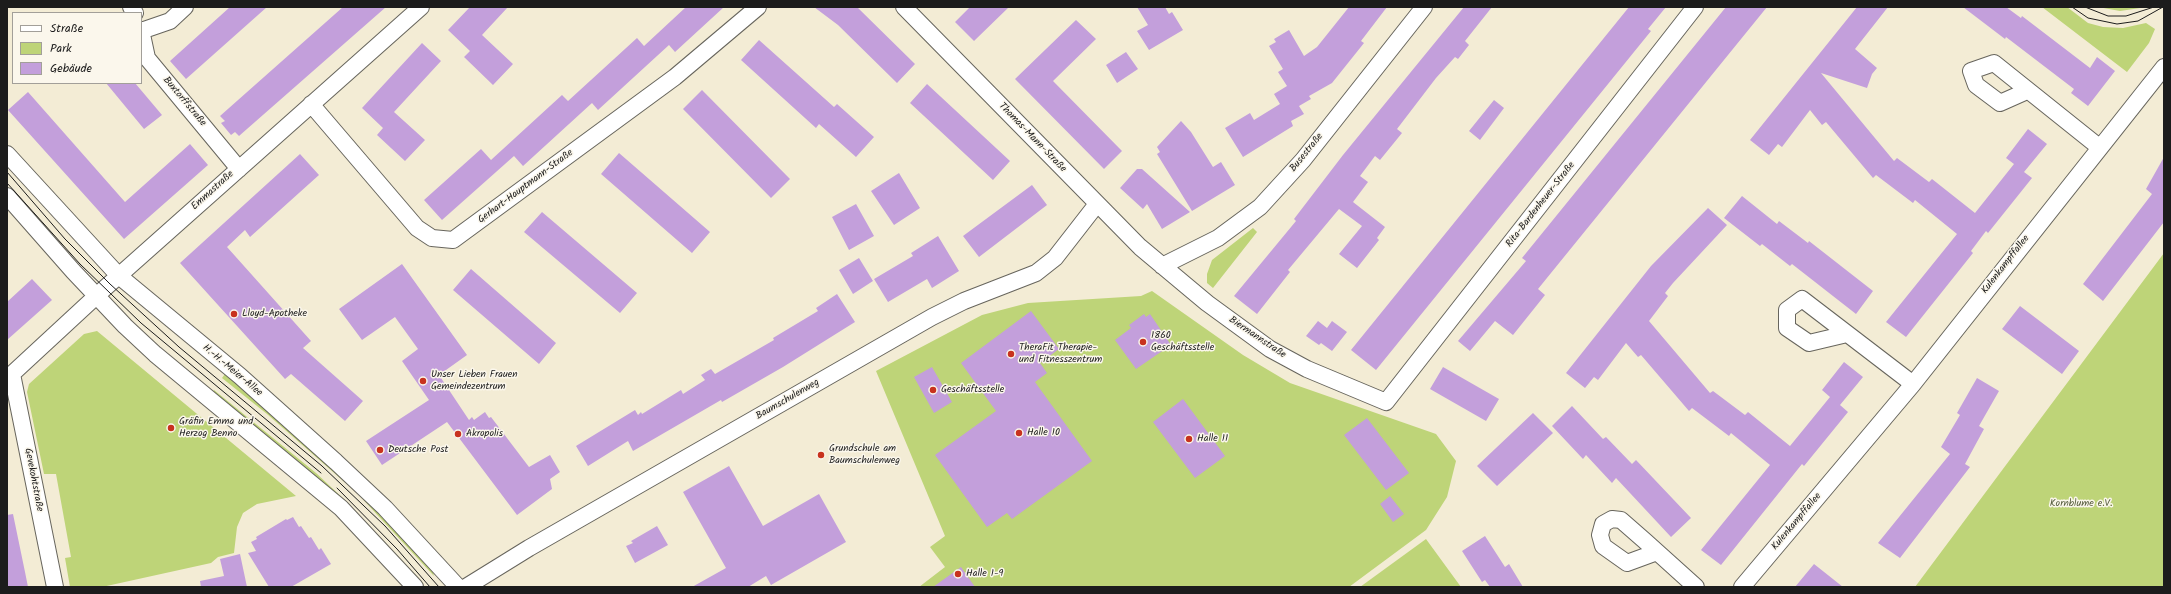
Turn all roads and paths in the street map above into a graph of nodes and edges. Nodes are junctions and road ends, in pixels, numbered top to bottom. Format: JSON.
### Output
{"nodes":[{"id":1,"x":185,"y":7,"type":"edge"},
{"id":2,"x":421,"y":7,"type":"edge"},
{"id":3,"x":758,"y":7,"type":"edge"},
{"id":4,"x":904,"y":7,"type":"edge"},
{"id":5,"x":1424,"y":7,"type":"edge"},
{"id":6,"x":1696,"y":7,"type":"edge"},
{"id":7,"x":142,"y":31,"type":"edge"},
{"id":8,"x":142,"y":36,"type":"edge"},
{"id":9,"x":2164,"y":67,"type":"edge"},
{"id":10,"x":2027,"y":91,"type":"dead end"},
{"id":11,"x":310,"y":104,"type":"junction"},
{"id":12,"x":2099,"y":147,"type":"junction"},
{"id":13,"x":7,"y":154,"type":"edge"},
{"id":14,"x":239,"y":168,"type":"junction"},
{"id":15,"x":7,"y":196,"type":"edge"},
{"id":16,"x":1097,"y":204,"type":"junction"},
{"id":17,"x":1162,"y":266,"type":"junction"},
{"id":18,"x":119,"y":276,"type":"junction"},
{"id":19,"x":96,"y":297,"type":"junction"},
{"id":20,"x":1847,"y":334,"type":"dead end"},
{"id":21,"x":10,"y":375,"type":"edge"},
{"id":22,"x":1913,"y":384,"type":"junction"},
{"id":23,"x":1386,"y":402,"type":"joint"},
{"id":24,"x":1658,"y":552,"type":"dead end"},
{"id":25,"x":55,"y":587,"type":"edge"},
{"id":26,"x":415,"y":587,"type":"edge"},
{"id":27,"x":458,"y":587,"type":"edge"},
{"id":28,"x":466,"y":587,"type":"edge"},
{"id":29,"x":1696,"y":587,"type":"edge"},
{"id":30,"x":1742,"y":587,"type":"edge"}],
"edges":[{"from":1,"to":7,"type":"street"},
{"from":2,"to":11,"type":"street","name":"Emmastraße"},
{"from":3,"to":11,"type":"street","name":"Gerhart-Hauptmann-Straße"},
{"from":4,"to":16,"type":"street","name":"Thomas-Mann-Straße"},
{"from":5,"to":17,"type":"street","name":"Busestraße"},
{"from":6,"to":23,"type":"street","name":"Rita-Bardenheuer-Straße"},
{"from":8,"to":14,"type":"street","name":"Buxtorffstraße"},
{"from":9,"to":12,"type":"street","name":"Kulenkampffallee"},
{"from":10,"to":12,"type":"street"},
{"from":11,"to":14,"type":"street","name":"Emmastraße"},
{"from":12,"to":22,"type":"street","name":"Kulenkampffallee"},
{"from":13,"to":18,"type":"street","name":"H.-H.-Meier-Allee"},
{"from":14,"to":18,"type":"street","name":"Emmastraße"},
{"from":15,"to":19,"type":"street"},
{"from":16,"to":17,"type":"street","name":"Thomas-Mann-Straße"},
{"from":16,"to":28,"type":"street","name":"Baumschulenweg"},
{"from":17,"to":23,"type":"street","name":"Biermannstraße"},
{"from":18,"to":19,"type":"street","name":"Emmastraße"},
{"from":18,"to":27,"type":"street","name":"H.-H.-Meier-Allee"},
{"from":19,"to":21,"type":"street","name":"Emmastraße"},
{"from":19,"to":26,"type":"street"},
{"from":20,"to":22,"type":"street"},
{"from":21,"to":25,"type":"street","name":"Gevekohtstraße"},
{"from":22,"to":30,"type":"street","name":"Kulenkampffallee"},
{"from":24,"to":29,"type":"street"}]}
